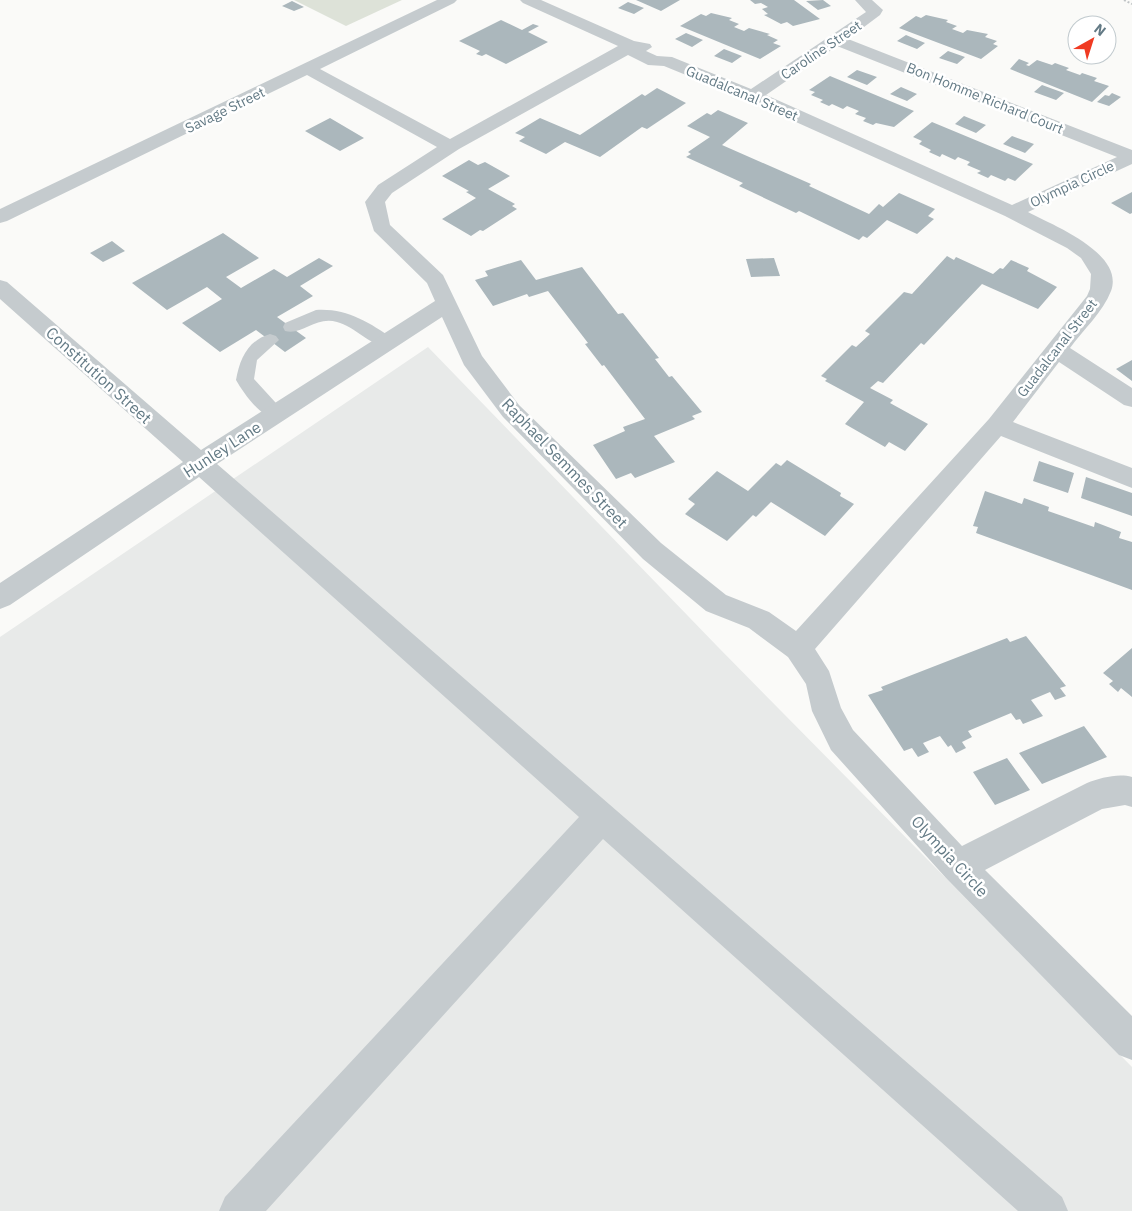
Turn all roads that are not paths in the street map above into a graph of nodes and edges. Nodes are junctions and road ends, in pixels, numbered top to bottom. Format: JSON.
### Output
{"nodes":[{"id":1,"x":448,"y":0,"type":"edge"},
{"id":2,"x":528,"y":0,"type":"edge"},
{"id":3,"x":863,"y":0,"type":"edge"},
{"id":4,"x":838,"y":40,"type":"junction"},
{"id":5,"x":633,"y":47,"type":"junction"},
{"id":6,"x":308,"y":69,"type":"junction"},
{"id":7,"x":752,"y":96,"type":"junction"},
{"id":8,"x":451,"y":147,"type":"junction"},
{"id":9,"x":1132,"y":156,"type":"edge"},
{"id":10,"x":1012,"y":212,"type":"junction"},
{"id":11,"x":0,"y":217,"type":"edge"},
{"id":12,"x":0,"y":287,"type":"edge"},
{"id":13,"x":446,"y":304,"type":"junction"},
{"id":14,"x":291,"y":327,"type":"dead end"},
{"id":15,"x":270,"y":340,"type":"dead end"},
{"id":16,"x":387,"y":343,"type":"junction"},
{"id":17,"x":1057,"y":350,"type":"junction"},
{"id":18,"x":1132,"y":399,"type":"edge"},
{"id":19,"x":276,"y":414,"type":"junction"},
{"id":20,"x":997,"y":424,"type":"junction"},
{"id":21,"x":199,"y":464,"type":"junction"},
{"id":22,"x":1132,"y":478,"type":"edge"},
{"id":23,"x":0,"y":597,"type":"edge"},
{"id":24,"x":798,"y":648,"type":"junction"},
{"id":25,"x":1132,"y":792,"type":"edge"},
{"id":26,"x":600,"y":818,"type":"junction"},
{"id":27,"x":958,"y":866,"type":"junction"},
{"id":28,"x":1132,"y":1042,"type":"edge"},
{"id":29,"x":239,"y":1211,"type":"edge"},
{"id":30,"x":1048,"y":1211,"type":"edge"}],
"edges":[{"from":1,"to":6,"type":"street","name":"Savage Street"},
{"from":2,"to":5,"type":"street","name":"Guadalcanal Street"},
{"from":3,"to":4,"type":"street","name":"Caroline Street"},
{"from":4,"to":7,"type":"street","name":"Caroline Street"},
{"from":4,"to":9,"type":"street","name":"Bon Homme Richard Court"},
{"from":5,"to":7,"type":"street","name":"Guadalcanal Street"},
{"from":5,"to":8,"type":"street","name":"Raphael Semmes Street"},
{"from":6,"to":8,"type":"street"},
{"from":6,"to":11,"type":"street","name":"Savage Street"},
{"from":7,"to":10,"type":"street","name":"Guadalcanal Street"},
{"from":8,"to":13,"type":"street","name":"Raphael Semmes Street"},
{"from":9,"to":10,"type":"street","name":"Olympia Circle"},
{"from":10,"to":17,"type":"street","name":"Guadalcanal Street"},
{"from":12,"to":21,"type":"street","name":"Constitution Street"},
{"from":13,"to":16,"type":"street","name":"Hunley Lane"},
{"from":13,"to":24,"type":"street","name":"Raphael Semmes Street"},
{"from":14,"to":16,"type":"lane"},
{"from":15,"to":19,"type":"lane"},
{"from":16,"to":19,"type":"street","name":"Hunley Lane"},
{"from":17,"to":18,"type":"street"},
{"from":17,"to":20,"type":"street","name":"Guadalcanal Street"},
{"from":19,"to":21,"type":"street","name":"Hunley Lane"},
{"from":20,"to":22,"type":"street"},
{"from":20,"to":24,"type":"street","name":"Guadalcanal Street"},
{"from":21,"to":23,"type":"street","name":"Hunley Lane"},
{"from":21,"to":26,"type":"street","name":"Constitution Street"},
{"from":24,"to":27,"type":"street","name":"Olympia Circle"},
{"from":25,"to":27,"type":"street"},
{"from":26,"to":29,"type":"street"},
{"from":26,"to":30,"type":"street","name":"Constitution Street"},
{"from":27,"to":28,"type":"street","name":"Olympia Circle"}]}
